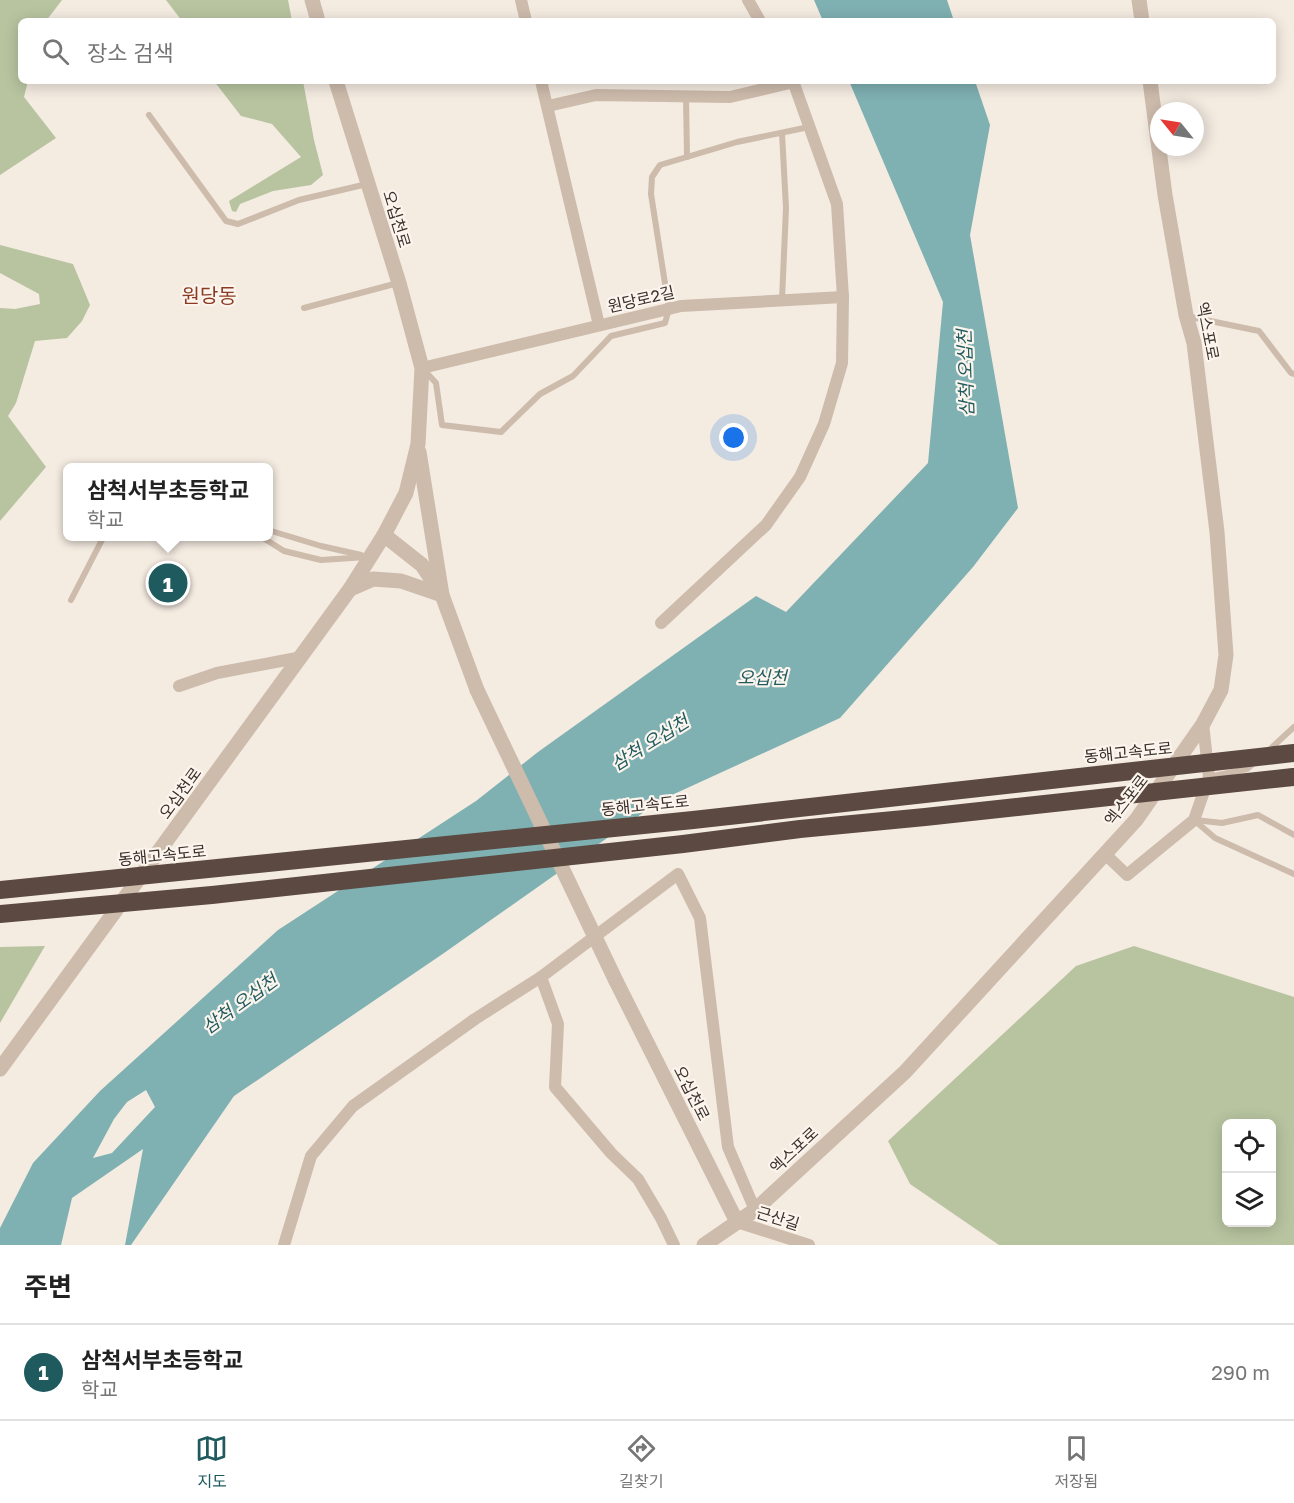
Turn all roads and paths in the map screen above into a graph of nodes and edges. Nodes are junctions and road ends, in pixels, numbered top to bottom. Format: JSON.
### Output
{"nodes":[{"id":1,"x":312,"y":0,"type":"edge"},
{"id":2,"x":521,"y":0,"type":"edge"},
{"id":3,"x":748,"y":0,"type":"edge"},
{"id":4,"x":1139,"y":0,"type":"edge"},
{"id":5,"x":317,"y":18,"type":"edge"},
{"id":6,"x":525,"y":18,"type":"edge"},
{"id":7,"x":758,"y":18,"type":"edge"},
{"id":8,"x":1142,"y":18,"type":"edge"},
{"id":9,"x":337,"y":84,"type":"edge"},
{"id":10,"x":543,"y":84,"type":"edge"},
{"id":11,"x":784,"y":84,"type":"edge"},
{"id":12,"x":794,"y":84,"type":"edge"},
{"id":13,"x":1150,"y":84,"type":"edge"},
{"id":14,"x":686,"y":96,"type":"junction"},
{"id":15,"x":548,"y":106,"type":"junction"},
{"id":16,"x":149,"y":115,"type":"dead end"},
{"id":17,"x":810,"y":127,"type":"junction"},
{"id":18,"x":782,"y":133,"type":"junction"},
{"id":19,"x":687,"y":157,"type":"junction"},
{"id":20,"x":367,"y":184,"type":"junction"},
{"id":21,"x":399,"y":283,"type":"junction"},
{"id":22,"x":843,"y":297,"type":"junction"},
{"id":23,"x":782,"y":300,"type":"junction"},
{"id":24,"x":304,"y":308,"type":"dead end"},
{"id":25,"x":669,"y":309,"type":"junction"},
{"id":26,"x":1186,"y":315,"type":"junction"},
{"id":27,"x":599,"y":326,"type":"junction"},
{"id":28,"x":422,"y":368,"type":"junction"},
{"id":29,"x":1294,"y":374,"type":"edge"},
{"id":30,"x":418,"y":444,"type":"junction"},
{"id":31,"x":273,"y":532,"type":"edge"},
{"id":32,"x":384,"y":535,"type":"junction"},
{"id":33,"x":102,"y":541,"type":"edge"},
{"id":34,"x":267,"y":541,"type":"edge"},
{"id":35,"x":370,"y":557,"type":"junction"},
{"id":36,"x":351,"y":589,"type":"junction"},
{"id":37,"x":442,"y":595,"type":"junction"},
{"id":38,"x":71,"y":600,"type":"dead end"},
{"id":39,"x":661,"y":623,"type":"dead end"},
{"id":40,"x":302,"y":657,"type":"junction"},
{"id":41,"x":179,"y":686,"type":"dead end"},
{"id":42,"x":1203,"y":724,"type":"junction"},
{"id":43,"x":1294,"y":727,"type":"edge"},
{"id":44,"x":1294,"y":753,"type":"edge"},
{"id":45,"x":1209,"y":777,"type":"junction"},
{"id":46,"x":1293,"y":777,"type":"edge"},
{"id":47,"x":1194,"y":820,"type":"junction"},
{"id":48,"x":1294,"y":835,"type":"edge"},
{"id":49,"x":1105,"y":854,"type":"junction"},
{"id":50,"x":1294,"y":874,"type":"edge"},
{"id":51,"x":0,"y":890,"type":"edge"},
{"id":52,"x":0,"y":914,"type":"edge"},
{"id":53,"x":541,"y":978,"type":"junction"},
{"id":54,"x":0,"y":1070,"type":"edge"},
{"id":55,"x":755,"y":1210,"type":"junction"},
{"id":56,"x":737,"y":1222,"type":"junction"},
{"id":57,"x":284,"y":1245,"type":"edge"},
{"id":58,"x":674,"y":1245,"type":"edge"},
{"id":59,"x":704,"y":1245,"type":"edge"},
{"id":60,"x":809,"y":1245,"type":"edge"}],
"edges":[{"from":1,"to":5,"type":"street"},
{"from":2,"to":6,"type":"street"},
{"from":3,"to":7,"type":"street"},
{"from":4,"to":8,"type":"street"},
{"from":9,"to":20,"type":"street","name":"오십천로"},
{"from":10,"to":15,"type":"street","name":"원당로2길"},
{"from":11,"to":14,"type":"street"},
{"from":12,"to":17,"type":"street"},
{"from":13,"to":26,"type":"street","name":"엑스포로"},
{"from":14,"to":15,"type":"street"},
{"from":14,"to":19,"type":"lane"},
{"from":15,"to":27,"type":"street","name":"원당로2길"},
{"from":16,"to":20,"type":"lane"},
{"from":17,"to":18,"type":"lane"},
{"from":17,"to":22,"type":"street"},
{"from":18,"to":19,"type":"lane"},
{"from":18,"to":23,"type":"lane"},
{"from":19,"to":25,"type":"lane"},
{"from":20,"to":21,"type":"street","name":"오십천로"},
{"from":21,"to":24,"type":"lane"},
{"from":21,"to":28,"type":"street","name":"오십천로"},
{"from":22,"to":23,"type":"street","name":"원당로2길"},
{"from":22,"to":39,"type":"street"},
{"from":23,"to":25,"type":"street","name":"원당로2길"},
{"from":25,"to":27,"type":"street","name":"원당로2길"},
{"from":25,"to":28,"type":"lane"},
{"from":26,"to":29,"type":"lane"},
{"from":26,"to":42,"type":"street","name":"엑스포로"},
{"from":27,"to":28,"type":"street"},
{"from":28,"to":30,"type":"street","name":"오십천로"},
{"from":30,"to":32,"type":"street","name":"오십천로"},
{"from":30,"to":37,"type":"street"},
{"from":31,"to":35,"type":"lane"},
{"from":32,"to":35,"type":"street","name":"오십천로"},
{"from":32,"to":37,"type":"street"},
{"from":33,"to":38,"type":"lane"},
{"from":34,"to":35,"type":"lane"},
{"from":35,"to":36,"type":"street","name":"오십천로"},
{"from":36,"to":37,"type":"street"},
{"from":36,"to":40,"type":"street","name":"오십천로"},
{"from":37,"to":56,"type":"street","name":"오십천로","bridge":true},
{"from":40,"to":41,"type":"street"},
{"from":40,"to":54,"type":"street","name":"오십천로"},
{"from":42,"to":45,"type":"street"},
{"from":42,"to":49,"type":"street","name":"엑스포로"},
{"from":43,"to":45,"type":"lane"},
{"from":44,"to":51,"type":"highway","name":"동해고속도로","bridge":true},
{"from":45,"to":47,"type":"street"},
{"from":46,"to":52,"type":"highway","bridge":true},
{"from":47,"to":48,"type":"lane"},
{"from":47,"to":49,"type":"street"},
{"from":47,"to":50,"type":"lane"},
{"from":49,"to":55,"type":"street","name":"엑스포로"},
{"from":53,"to":55,"type":"street"},
{"from":53,"to":57,"type":"street"},
{"from":53,"to":58,"type":"street"},
{"from":55,"to":56,"type":"street","name":"엑스포로"},
{"from":56,"to":59,"type":"street","name":"엑스포로"},
{"from":56,"to":60,"type":"street","name":"근산길"}]}
